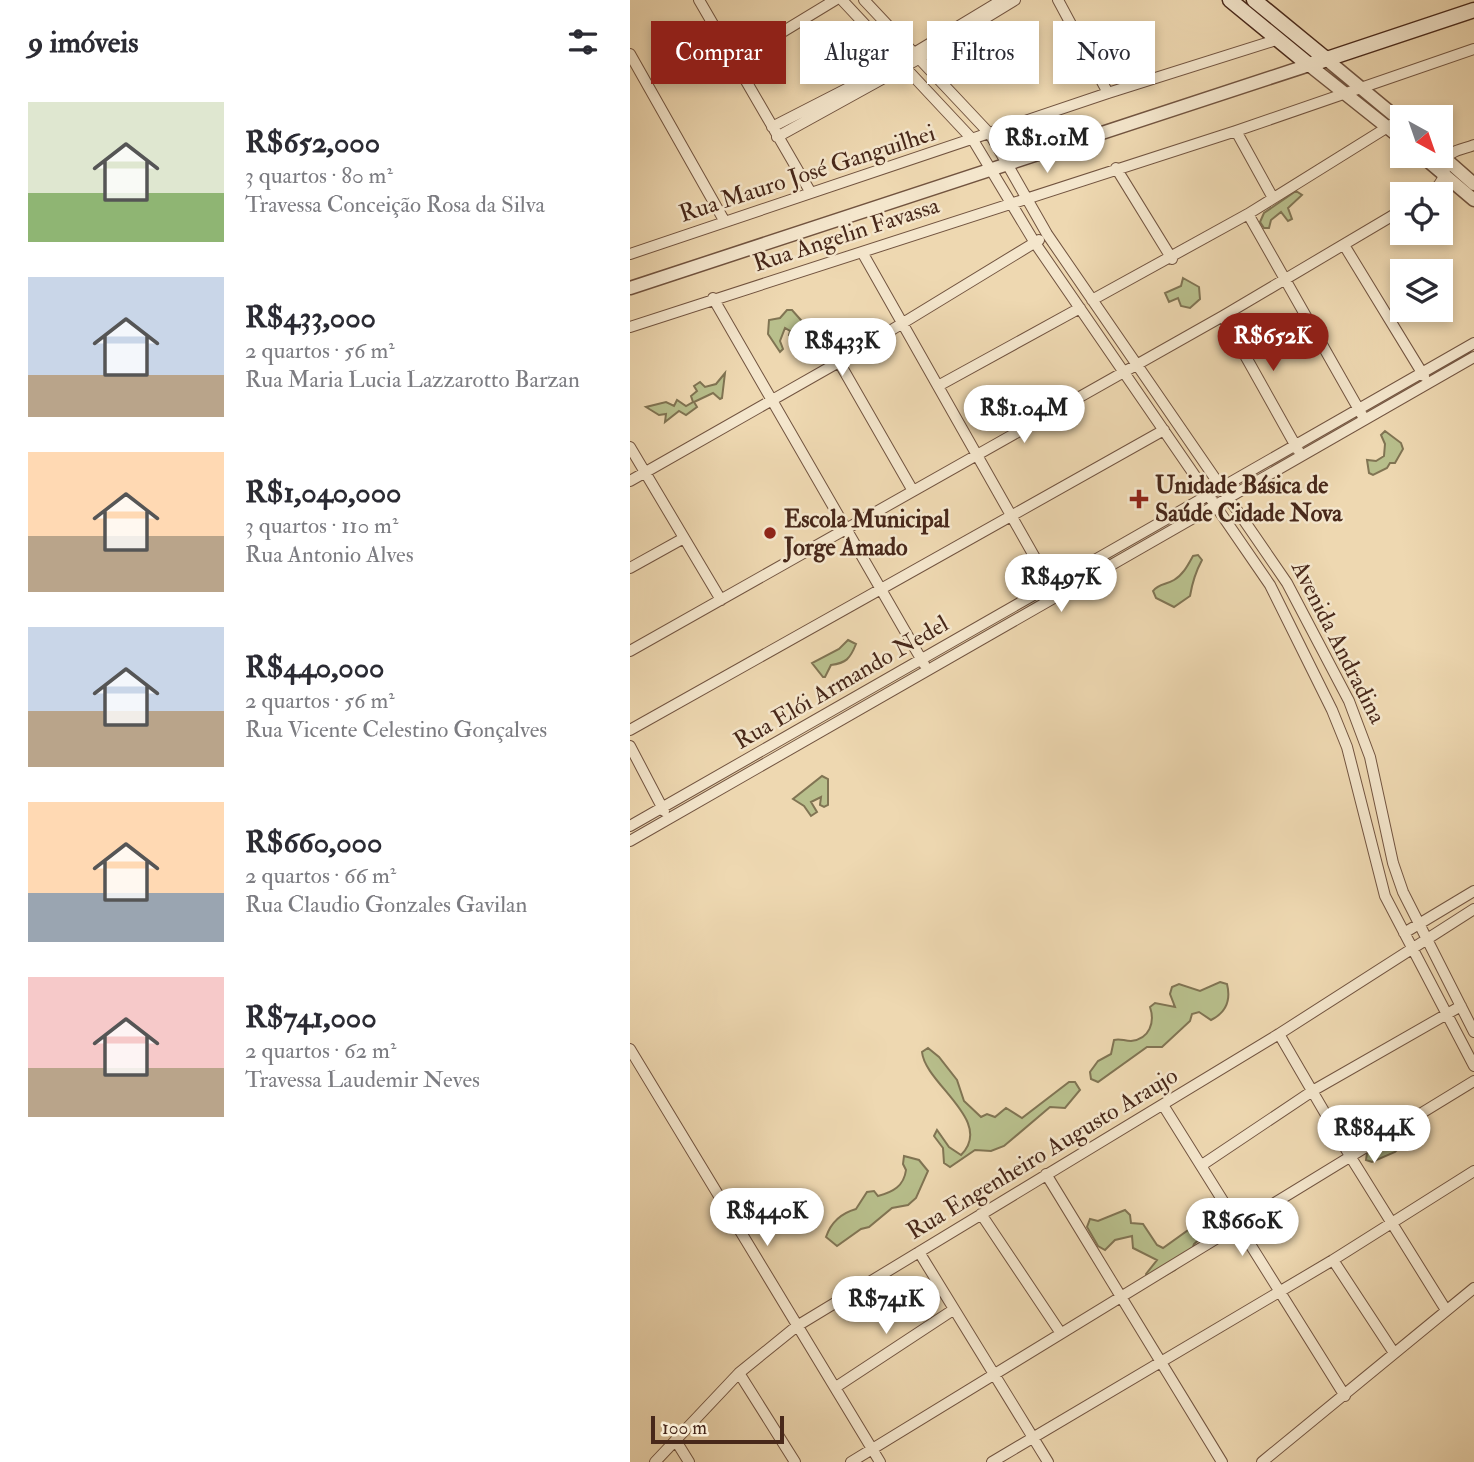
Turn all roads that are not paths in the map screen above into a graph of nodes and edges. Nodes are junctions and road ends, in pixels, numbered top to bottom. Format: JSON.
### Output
{"nodes":[{"id":1,"x":699,"y":0,"type":"edge"},
{"id":2,"x":835,"y":0,"type":"edge"},
{"id":3,"x":842,"y":0,"type":"edge"},
{"id":4,"x":864,"y":0,"type":"edge"},
{"id":5,"x":1002,"y":0,"type":"edge"},
{"id":6,"x":1015,"y":0,"type":"edge"},
{"id":7,"x":1058,"y":0,"type":"edge"},
{"id":8,"x":1230,"y":0,"type":"edge"},
{"id":9,"x":1254,"y":0,"type":"edge"},
{"id":10,"x":1474,"y":10,"type":"edge"},
{"id":11,"x":711,"y":21,"type":"edge"},
{"id":12,"x":862,"y":21,"type":"edge"},
{"id":13,"x":786,"y":30,"type":"edge"},
{"id":14,"x":1276,"y":40,"type":"junction"},
{"id":15,"x":1474,"y":49,"type":"edge"},
{"id":16,"x":630,"y":54,"type":"edge"},
{"id":17,"x":917,"y":56,"type":"junction"},
{"id":18,"x":913,"y":58,"type":"edge"},
{"id":19,"x":1326,"y":60,"type":"junction"},
{"id":20,"x":1309,"y":65,"type":"junction"},
{"id":21,"x":913,"y":75,"type":"edge"},
{"id":22,"x":746,"y":84,"type":"edge"},
{"id":23,"x":865,"y":84,"type":"edge"},
{"id":24,"x":1360,"y":88,"type":"junction"},
{"id":25,"x":1345,"y":92,"type":"junction"},
{"id":26,"x":1108,"y":93,"type":"junction"},
{"id":27,"x":1390,"y":116,"type":"edge"},
{"id":28,"x":1390,"y":119,"type":"edge"},
{"id":29,"x":1390,"y":127,"type":"edge"},
{"id":30,"x":1236,"y":131,"type":"junction"},
{"id":31,"x":774,"y":132,"type":"junction"},
{"id":32,"x":990,"y":134,"type":"junction"},
{"id":33,"x":973,"y":140,"type":"junction"},
{"id":34,"x":1474,"y":145,"type":"edge"},
{"id":35,"x":1453,"y":153,"type":"edge"},
{"id":36,"x":1006,"y":163,"type":"junction"},
{"id":37,"x":1453,"y":165,"type":"edge"},
{"id":38,"x":991,"y":168,"type":"junction"},
{"id":39,"x":1116,"y":168,"type":"junction"},
{"id":40,"x":1436,"y":168,"type":"edge"},
{"id":41,"x":1445,"y":168,"type":"edge"},
{"id":42,"x":1446,"y":176,"type":"junction"},
{"id":43,"x":1442,"y":182,"type":"edge"},
{"id":44,"x":1474,"y":184,"type":"edge"},
{"id":45,"x":811,"y":193,"type":"junction"},
{"id":46,"x":1026,"y":198,"type":"junction"},
{"id":47,"x":1273,"y":198,"type":"junction"},
{"id":48,"x":1474,"y":200,"type":"edge"},
{"id":49,"x":1010,"y":204,"type":"junction"},
{"id":50,"x":1248,"y":214,"type":"junction"},
{"id":51,"x":1390,"y":217,"type":"edge"},
{"id":52,"x":725,"y":222,"type":"junction"},
{"id":53,"x":1047,"y":234,"type":"junction"},
{"id":54,"x":630,"y":241,"type":"edge"},
{"id":55,"x":1035,"y":243,"type":"junction"},
{"id":56,"x":1345,"y":245,"type":"junction"},
{"id":57,"x":862,"y":252,"type":"junction"},
{"id":58,"x":633,"y":253,"type":"edge"},
{"id":59,"x":1172,"y":259,"type":"junction"},
{"id":60,"x":1283,"y":280,"type":"junction"},
{"id":61,"x":630,"y":288,"type":"edge"},
{"id":62,"x":713,"y":298,"type":"junction"},
{"id":63,"x":1092,"y":300,"type":"junction"},
{"id":64,"x":1080,"y":308,"type":"junction"},
{"id":65,"x":1223,"y":316,"type":"junction"},
{"id":66,"x":903,"y":324,"type":"junction"},
{"id":67,"x":630,"y":327,"type":"edge"},
{"id":68,"x":1474,"y":343,"type":"edge"},
{"id":69,"x":1474,"y":358,"type":"edge"},
{"id":70,"x":839,"y":362,"type":"junction"},
{"id":71,"x":1135,"y":363,"type":"junction"},
{"id":72,"x":1123,"y":370,"type":"junction"},
{"id":73,"x":1422,"y":373,"type":"junction"},
{"id":74,"x":1429,"y":384,"type":"junction"},
{"id":75,"x":938,"y":386,"type":"junction"},
{"id":76,"x":772,"y":400,"type":"junction"},
{"id":77,"x":1359,"y":410,"type":"junction"},
{"id":78,"x":1365,"y":421,"type":"junction"},
{"id":79,"x":1164,"y":430,"type":"junction"},
{"id":80,"x":1295,"y":446,"type":"junction"},
{"id":81,"x":630,"y":447,"type":"edge"},
{"id":82,"x":977,"y":454,"type":"junction"},
{"id":83,"x":1302,"y":456,"type":"junction"},
{"id":84,"x":645,"y":473,"type":"junction"},
{"id":85,"x":630,"y":481,"type":"edge"},
{"id":86,"x":1221,"y":488,"type":"junction"},
{"id":87,"x":914,"y":491,"type":"junction"},
{"id":88,"x":1209,"y":496,"type":"junction"},
{"id":89,"x":1228,"y":499,"type":"junction"},
{"id":90,"x":1216,"y":506,"type":"junction"},
{"id":91,"x":1010,"y":516,"type":"junction"},
{"id":92,"x":846,"y":529,"type":"junction"},
{"id":93,"x":684,"y":538,"type":"junction"},
{"id":94,"x":630,"y":568,"type":"edge"},
{"id":95,"x":1051,"y":587,"type":"junction"},
{"id":96,"x":881,"y":589,"type":"junction"},
{"id":97,"x":1058,"y":598,"type":"junction"},
{"id":98,"x":721,"y":600,"type":"junction"},
{"id":99,"x":630,"y":651,"type":"edge"},
{"id":100,"x":922,"y":660,"type":"junction"},
{"id":101,"x":928,"y":670,"type":"junction"},
{"id":102,"x":630,"y":730,"type":"edge"},
{"id":103,"x":630,"y":746,"type":"edge"},
{"id":104,"x":663,"y":808,"type":"junction"},
{"id":105,"x":668,"y":819,"type":"junction"},
{"id":106,"x":630,"y":827,"type":"edge"},
{"id":107,"x":630,"y":841,"type":"edge"},
{"id":108,"x":1474,"y":891,"type":"edge"},
{"id":109,"x":1474,"y":909,"type":"edge"},
{"id":110,"x":1420,"y":923,"type":"junction"},
{"id":111,"x":1404,"y":933,"type":"junction"},
{"id":112,"x":1427,"y":939,"type":"junction"},
{"id":113,"x":1412,"y":949,"type":"junction"},
{"id":114,"x":1461,"y":1006,"type":"junction"},
{"id":115,"x":1446,"y":1014,"type":"junction"},
{"id":116,"x":1474,"y":1032,"type":"edge"},
{"id":117,"x":1279,"y":1034,"type":"junction"},
{"id":118,"x":630,"y":1049,"type":"edge"},
{"id":119,"x":1474,"y":1066,"type":"edge"},
{"id":120,"x":1474,"y":1081,"type":"edge"},
{"id":121,"x":1314,"y":1090,"type":"junction"},
{"id":122,"x":1163,"y":1105,"type":"junction"},
{"id":123,"x":1350,"y":1156,"type":"junction"},
{"id":124,"x":1202,"y":1165,"type":"junction"},
{"id":125,"x":1474,"y":1171,"type":"edge"},
{"id":126,"x":1046,"y":1174,"type":"junction"},
{"id":127,"x":981,"y":1214,"type":"junction"},
{"id":128,"x":1238,"y":1223,"type":"junction"},
{"id":129,"x":1392,"y":1223,"type":"junction"},
{"id":130,"x":919,"y":1252,"type":"junction"},
{"id":131,"x":1333,"y":1260,"type":"junction"},
{"id":132,"x":1474,"y":1288,"type":"edge"},
{"id":133,"x":1281,"y":1291,"type":"junction"},
{"id":134,"x":1121,"y":1295,"type":"junction"},
{"id":135,"x":953,"y":1310,"type":"junction"},
{"id":136,"x":1446,"y":1310,"type":"junction"},
{"id":137,"x":797,"y":1326,"type":"junction"},
{"id":138,"x":1060,"y":1332,"type":"junction"},
{"id":139,"x":1394,"y":1353,"type":"junction"},
{"id":140,"x":1162,"y":1362,"type":"junction"},
{"id":141,"x":739,"y":1373,"type":"junction"},
{"id":142,"x":993,"y":1373,"type":"junction"},
{"id":143,"x":836,"y":1387,"type":"junction"},
{"id":144,"x":1345,"y":1396,"type":"junction"},
{"id":145,"x":1033,"y":1438,"type":"junction"},
{"id":146,"x":676,"y":1441,"type":"junction"},
{"id":147,"x":872,"y":1449,"type":"junction"},
{"id":148,"x":655,"y":1462,"type":"edge"},
{"id":149,"x":689,"y":1462,"type":"edge"},
{"id":150,"x":795,"y":1462,"type":"edge"},
{"id":151,"x":851,"y":1462,"type":"edge"},
{"id":152,"x":880,"y":1462,"type":"edge"},
{"id":153,"x":992,"y":1462,"type":"edge"},
{"id":154,"x":1048,"y":1462,"type":"edge"},
{"id":155,"x":1222,"y":1462,"type":"edge"},
{"id":156,"x":1262,"y":1462,"type":"edge"}],
"edges":[{"from":1,"to":11,"type":"street"},
{"from":2,"to":13,"type":"street"},
{"from":3,"to":12,"type":"street"},
{"from":4,"to":17,"type":"street","name":"Avenida Andradina"},
{"from":5,"to":17,"type":"street"},
{"from":6,"to":17,"type":"street"},
{"from":7,"to":26,"type":"street"},
{"from":8,"to":14,"type":"main road"},
{"from":9,"to":19,"type":"main road"},
{"from":10,"to":19,"type":"main road"},
{"from":14,"to":20,"type":"main road"},
{"from":14,"to":26,"type":"street","name":"Rua Mauro José Ganguilhei"},
{"from":15,"to":24,"type":"street","name":"Rua Angelin Favassa"},
{"from":16,"to":52,"type":"street"},
{"from":17,"to":18,"type":"street"},
{"from":17,"to":32,"type":"street","name":"Avenida Andradina"},
{"from":19,"to":20,"type":"main road"},
{"from":19,"to":24,"type":"street"},
{"from":20,"to":25,"type":"street"},
{"from":20,"to":36,"type":"street"},
{"from":21,"to":33,"type":"street"},
{"from":22,"to":31,"type":"street"},
{"from":23,"to":31,"type":"street"},
{"from":24,"to":25,"type":"street","name":"Rua Angelin Favassa"},
{"from":24,"to":27,"type":"street"},
{"from":25,"to":28,"type":"street"},
{"from":25,"to":30,"type":"street","name":"Rua Angelin Favassa"},
{"from":26,"to":32,"type":"street","name":"Rua Mauro José Ganguilhei"},
{"from":29,"to":47,"type":"street"},
{"from":30,"to":39,"type":"street","name":"Rua Angelin Favassa"},
{"from":30,"to":47,"type":"street"},
{"from":31,"to":45,"type":"street"},
{"from":32,"to":33,"type":"street","name":"Rua Mauro José Ganguilhei"},
{"from":32,"to":36,"type":"street","name":"Avenida Andradina"},
{"from":33,"to":38,"type":"street"},
{"from":33,"to":45,"type":"street","name":"Rua Mauro José Ganguilhei"},
{"from":34,"to":35,"type":"street"},
{"from":36,"to":38,"type":"street"},
{"from":36,"to":46,"type":"street","name":"Avenida Andradina"},
{"from":37,"to":44,"type":"street"},
{"from":38,"to":49,"type":"street"},
{"from":38,"to":61,"type":"street"},
{"from":39,"to":46,"type":"street","name":"Rua Angelin Favassa"},
{"from":39,"to":59,"type":"street"},
{"from":40,"to":42,"type":"street"},
{"from":41,"to":42,"type":"street"},
{"from":42,"to":43,"type":"street"},
{"from":42,"to":48,"type":"street"},
{"from":45,"to":52,"type":"street","name":"Rua Mauro José Ganguilhei"},
{"from":46,"to":49,"type":"street","name":"Rua Angelin Favassa"},
{"from":46,"to":53,"type":"street","name":"Avenida Andradina"},
{"from":47,"to":50,"type":"street"},
{"from":49,"to":55,"type":"street"},
{"from":49,"to":57,"type":"street","name":"Rua Angelin Favassa"},
{"from":50,"to":59,"type":"street"},
{"from":50,"to":60,"type":"street"},
{"from":51,"to":56,"type":"street"},
{"from":52,"to":58,"type":"street","name":"Rua Mauro José Ganguilhei"},
{"from":53,"to":55,"type":"street"},
{"from":53,"to":63,"type":"street","name":"Avenida Andradina"},
{"from":54,"to":58,"type":"street"},
{"from":55,"to":64,"type":"street"},
{"from":55,"to":66,"type":"street"},
{"from":56,"to":60,"type":"street"},
{"from":56,"to":73,"type":"street"},
{"from":57,"to":62,"type":"street","name":"Rua Angelin Favassa"},
{"from":57,"to":66,"type":"street"},
{"from":59,"to":63,"type":"street"},
{"from":60,"to":65,"type":"street"},
{"from":60,"to":77,"type":"street"},
{"from":62,"to":67,"type":"street","name":"Rua Angelin Favassa"},
{"from":62,"to":76,"type":"street"},
{"from":63,"to":71,"type":"street","name":"Avenida Andradina"},
{"from":64,"to":72,"type":"street"},
{"from":64,"to":75,"type":"street"},
{"from":65,"to":71,"type":"street"},
{"from":65,"to":80,"type":"street"},
{"from":66,"to":70,"type":"street"},
{"from":66,"to":75,"type":"street"},
{"from":68,"to":73,"type":"street","name":"Rua Elói Armando Nedel"},
{"from":69,"to":74,"type":"street","name":"Rua Elói Armando Nedel"},
{"from":70,"to":76,"type":"street"},
{"from":70,"to":87,"type":"street"},
{"from":71,"to":72,"type":"street"},
{"from":71,"to":86,"type":"street","name":"Avenida Andradina"},
{"from":72,"to":79,"type":"street"},
{"from":72,"to":82,"type":"street"},
{"from":73,"to":74,"type":"street"},
{"from":73,"to":77,"type":"street","name":"Rua Elói Armando Nedel"},
{"from":74,"to":78,"type":"street","name":"Rua Elói Armando Nedel"},
{"from":75,"to":82,"type":"street"},
{"from":76,"to":84,"type":"street"},
{"from":76,"to":92,"type":"street"},
{"from":77,"to":78,"type":"street"},
{"from":77,"to":80,"type":"street","name":"Rua Elói Armando Nedel"},
{"from":78,"to":83,"type":"street","name":"Rua Elói Armando Nedel"},
{"from":79,"to":88,"type":"street"},
{"from":79,"to":91,"type":"street"},
{"from":80,"to":83,"type":"street"},
{"from":80,"to":86,"type":"street","name":"Rua Elói Armando Nedel"},
{"from":81,"to":84,"type":"street"},
{"from":82,"to":87,"type":"street"},
{"from":82,"to":91,"type":"street"},
{"from":83,"to":89,"type":"street","name":"Rua Elói Armando Nedel"},
{"from":84,"to":85,"type":"street"},
{"from":84,"to":93,"type":"street"},
{"from":86,"to":88,"type":"street","name":"Rua Elói Armando Nedel"},
{"from":86,"to":89,"type":"street","name":"Avenida Andradina"},
{"from":87,"to":92,"type":"street"},
{"from":88,"to":90,"type":"street"},
{"from":88,"to":95,"type":"street","name":"Rua Elói Armando Nedel"},
{"from":89,"to":90,"type":"street","name":"Rua Elói Armando Nedel"},
{"from":89,"to":110,"type":"street","name":"Avenida Andradina"},
{"from":90,"to":97,"type":"street","name":"Rua Elói Armando Nedel"},
{"from":90,"to":111,"type":"street"},
{"from":91,"to":95,"type":"street"},
{"from":91,"to":96,"type":"street"},
{"from":92,"to":96,"type":"street"},
{"from":92,"to":98,"type":"street"},
{"from":93,"to":94,"type":"street"},
{"from":93,"to":98,"type":"street"},
{"from":95,"to":97,"type":"street"},
{"from":95,"to":100,"type":"street","name":"Rua Elói Armando Nedel"},
{"from":96,"to":100,"type":"street"},
{"from":96,"to":102,"type":"street"},
{"from":97,"to":101,"type":"street","name":"Rua Elói Armando Nedel"},
{"from":98,"to":99,"type":"street"},
{"from":100,"to":101,"type":"street"},
{"from":100,"to":104,"type":"street","name":"Rua Elói Armando Nedel"},
{"from":101,"to":105,"type":"street","name":"Rua Elói Armando Nedel"},
{"from":103,"to":104,"type":"street"},
{"from":104,"to":105,"type":"street"},
{"from":104,"to":106,"type":"street","name":"Rua Elói Armando Nedel"},
{"from":105,"to":107,"type":"street","name":"Rua Elói Armando Nedel"},
{"from":108,"to":110,"type":"street"},
{"from":109,"to":112,"type":"street","name":"Rua Engenheiro Augusto Araujo"},
{"from":110,"to":111,"type":"street"},
{"from":110,"to":112,"type":"street","name":"Avenida Andradina"},
{"from":111,"to":113,"type":"street"},
{"from":112,"to":113,"type":"street","name":"Rua Engenheiro Augusto Araujo"},
{"from":112,"to":114,"type":"street","name":"Avenida Andradina"},
{"from":113,"to":115,"type":"street"},
{"from":113,"to":117,"type":"street","name":"Rua Engenheiro Augusto Araujo"},
{"from":114,"to":115,"type":"street"},
{"from":114,"to":116,"type":"street","name":"Avenida Andradina"},
{"from":115,"to":119,"type":"street"},
{"from":115,"to":121,"type":"street"},
{"from":117,"to":121,"type":"street"},
{"from":117,"to":122,"type":"street","name":"Rua Engenheiro Augusto Araujo"},
{"from":118,"to":137,"type":"street"},
{"from":120,"to":123,"type":"street"},
{"from":121,"to":123,"type":"street"},
{"from":121,"to":124,"type":"street"},
{"from":122,"to":124,"type":"street"},
{"from":122,"to":126,"type":"street","name":"Rua Engenheiro Augusto Araujo"},
{"from":123,"to":128,"type":"street"},
{"from":123,"to":129,"type":"street"},
{"from":124,"to":128,"type":"street"},
{"from":125,"to":129,"type":"street"},
{"from":126,"to":127,"type":"street","name":"Rua Engenheiro Augusto Araujo"},
{"from":126,"to":134,"type":"street"},
{"from":127,"to":130,"type":"street","name":"Rua Engenheiro Augusto Araujo"},
{"from":127,"to":138,"type":"street"},
{"from":128,"to":133,"type":"street"},
{"from":128,"to":134,"type":"street"},
{"from":129,"to":131,"type":"street"},
{"from":129,"to":136,"type":"street"},
{"from":130,"to":135,"type":"street"},
{"from":130,"to":137,"type":"street","name":"Rua Engenheiro Augusto Araujo"},
{"from":131,"to":133,"type":"street"},
{"from":131,"to":139,"type":"street"},
{"from":132,"to":136,"type":"street"},
{"from":133,"to":140,"type":"street"},
{"from":133,"to":144,"type":"street"},
{"from":134,"to":138,"type":"street"},
{"from":134,"to":140,"type":"street"},
{"from":135,"to":142,"type":"street"},
{"from":135,"to":143,"type":"street"},
{"from":136,"to":139,"type":"street"},
{"from":137,"to":141,"type":"street","name":"Rua Engenheiro Augusto Araujo"},
{"from":137,"to":143,"type":"street"},
{"from":138,"to":142,"type":"street"},
{"from":139,"to":144,"type":"street"},
{"from":140,"to":145,"type":"street"},
{"from":140,"to":155,"type":"street"},
{"from":141,"to":146,"type":"street","name":"Rua Engenheiro Augusto Araujo"},
{"from":141,"to":150,"type":"street"},
{"from":142,"to":145,"type":"street"},
{"from":142,"to":147,"type":"street"},
{"from":143,"to":147,"type":"street"},
{"from":144,"to":156,"type":"street"},
{"from":145,"to":153,"type":"street"},
{"from":145,"to":154,"type":"street"},
{"from":146,"to":148,"type":"street","name":"Rua Engenheiro Augusto Araujo"},
{"from":146,"to":149,"type":"street"},
{"from":147,"to":151,"type":"street"},
{"from":147,"to":152,"type":"street"}]}
